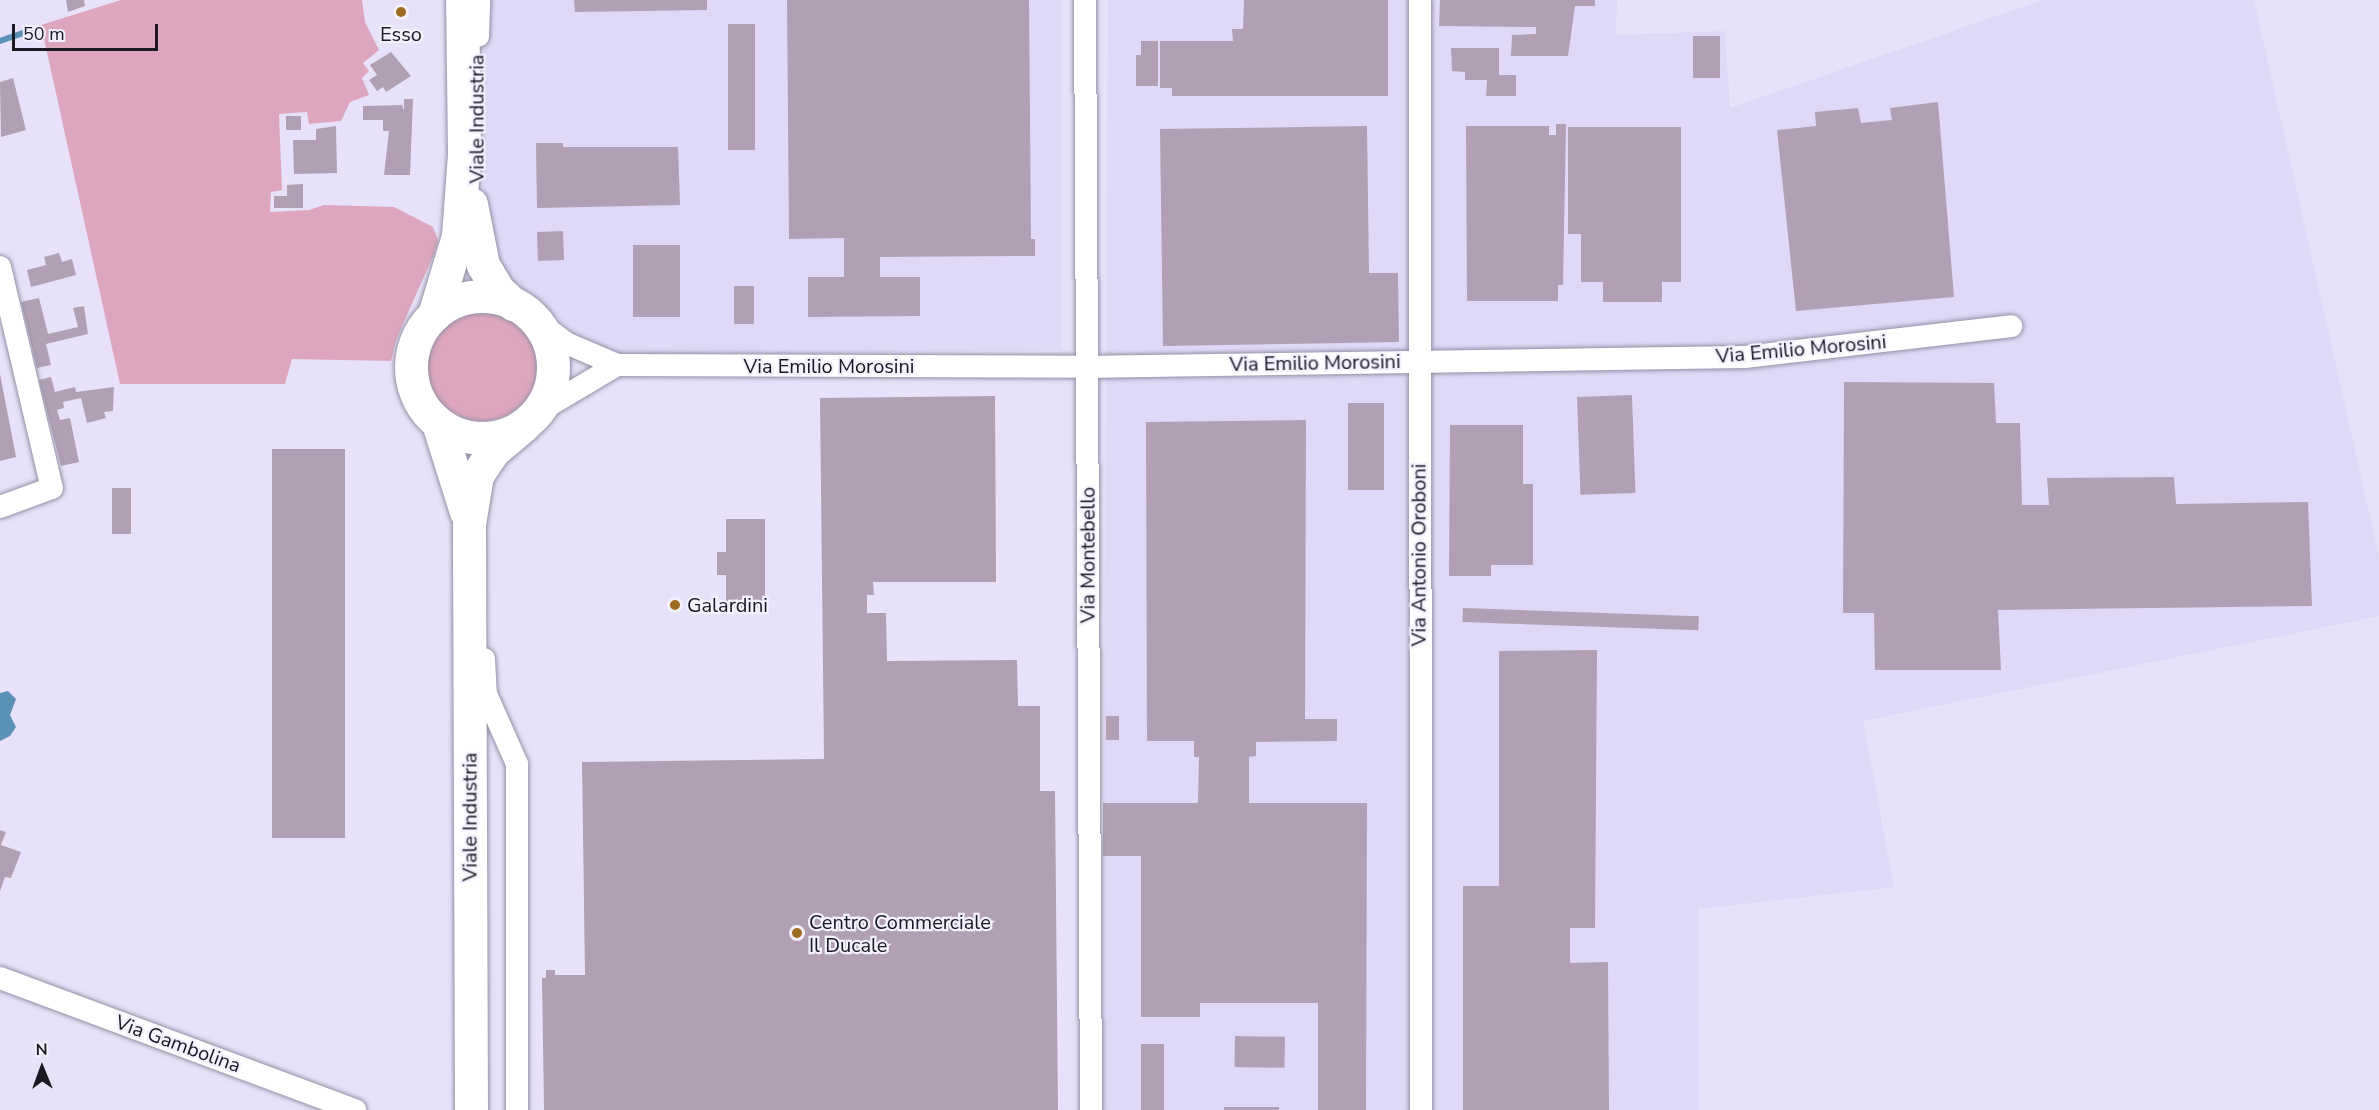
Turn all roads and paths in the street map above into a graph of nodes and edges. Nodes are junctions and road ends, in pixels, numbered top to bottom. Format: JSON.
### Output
{"nodes":[{"id":1,"x":462,"y":0,"type":"edge"},
{"id":2,"x":479,"y":0,"type":"edge"},
{"id":3,"x":1085,"y":0,"type":"edge"},
{"id":4,"x":1420,"y":0,"type":"edge"},
{"id":5,"x":464,"y":154,"type":"junction"},
{"id":6,"x":476,"y":238,"type":"junction"},
{"id":7,"x":0,"y":267,"type":"edge"},
{"id":8,"x":523,"y":311,"type":"junction"},
{"id":9,"x":434,"y":315,"type":"junction"},
{"id":10,"x":6,"y":316,"type":"edge"},
{"id":11,"x":2011,"y":326,"type":"dead end"},
{"id":12,"x":1418,"y":362,"type":"junction"},
{"id":13,"x":617,"y":365,"type":"junction"},
{"id":14,"x":1087,"y":367,"type":"junction"},
{"id":15,"x":531,"y":418,"type":"junction"},
{"id":16,"x":438,"y":423,"type":"junction"},
{"id":17,"x":0,"y":507,"type":"edge"},
{"id":18,"x":469,"y":524,"type":"junction"},
{"id":19,"x":470,"y":812,"type":"junction"},
{"id":20,"x":0,"y":978,"type":"edge"},
{"id":21,"x":356,"y":1110,"type":"edge"},
{"id":22,"x":457,"y":1110,"type":"edge"},
{"id":23,"x":471,"y":1110,"type":"edge"},
{"id":24,"x":517,"y":1110,"type":"edge"},
{"id":25,"x":1091,"y":1110,"type":"edge"},
{"id":26,"x":1421,"y":1110,"type":"edge"}],
"edges":[{"from":1,"to":5,"type":"main road","name":"Viale Industria"},
{"from":2,"to":6,"type":"street","name":"Viale Industria"},
{"from":3,"to":14,"type":"street","name":"Via Montebello"},
{"from":4,"to":12,"type":"street","name":"Via Antonio Oroboni"},
{"from":5,"to":6,"type":"main road","name":"Viale Industria"},
{"from":5,"to":9,"type":"main road","name":"Viale Industria"},
{"from":6,"to":8,"type":"main road","name":"Viale Industria"},
{"from":7,"to":10,"type":"street"},
{"from":8,"to":9,"type":"main road"},
{"from":8,"to":13,"type":"street","name":"Via Emilio Morosini"},
{"from":8,"to":15,"type":"main road","name":"Viale Industria"},
{"from":9,"to":16,"type":"main road","name":"Viale Industria"},
{"from":10,"to":17,"type":"street"},
{"from":11,"to":12,"type":"street","name":"Via Emilio Morosini"},
{"from":12,"to":14,"type":"street","name":"Via Emilio Morosini"},
{"from":12,"to":26,"type":"street","name":"Via Antonio Oroboni"},
{"from":13,"to":14,"type":"street","name":"Via Emilio Morosini"},
{"from":13,"to":15,"type":"street"},
{"from":14,"to":25,"type":"street","name":"Via Montebello"},
{"from":15,"to":16,"type":"main road","name":"Viale Industria"},
{"from":15,"to":18,"type":"main road","name":"Viale Industria"},
{"from":16,"to":18,"type":"main road","name":"Viale Industria"},
{"from":18,"to":19,"type":"main road","name":"Viale Industria"},
{"from":18,"to":24,"type":"street"},
{"from":19,"to":22,"type":"street"},
{"from":19,"to":23,"type":"main road","name":"Viale Industria"},
{"from":20,"to":21,"type":"street","name":"Via Gambolina"}]}
